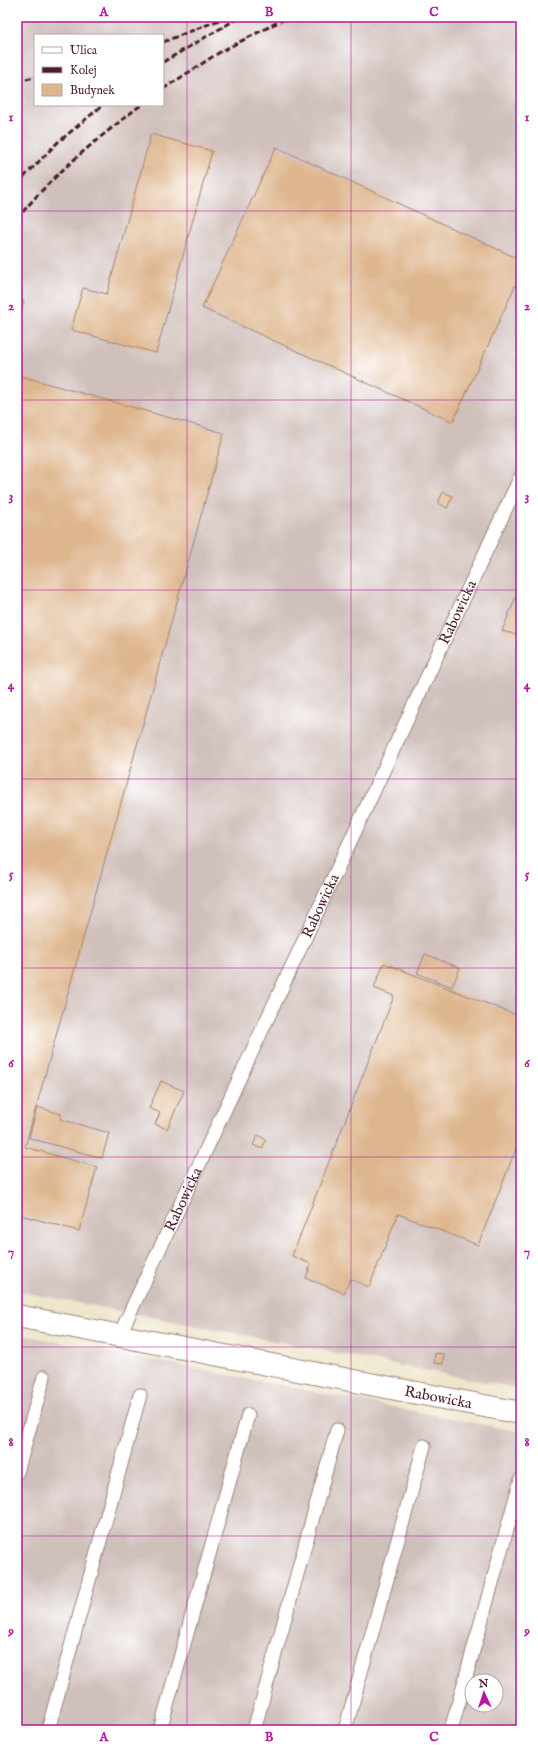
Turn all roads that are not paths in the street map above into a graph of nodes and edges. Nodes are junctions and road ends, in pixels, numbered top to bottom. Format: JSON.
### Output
{"nodes":[{"id":1,"x":521,"y":476,"type":"edge"},
{"id":2,"x":17,"y":1316,"type":"edge"},
{"id":3,"x":119,"y":1336,"type":"junction"},
{"id":4,"x":44,"y":1377,"type":"dead end"},
{"id":5,"x":140,"y":1394,"type":"dead end"},
{"id":6,"x":521,"y":1413,"type":"edge"},
{"id":7,"x":248,"y":1414,"type":"dead end"},
{"id":8,"x":336,"y":1430,"type":"dead end"},
{"id":9,"x":424,"y":1446,"type":"dead end"},
{"id":10,"x":17,"y":1472,"type":"edge"},
{"id":11,"x":521,"y":1478,"type":"edge"},
{"id":12,"x":48,"y":1730,"type":"edge"},
{"id":13,"x":160,"y":1730,"type":"edge"},
{"id":14,"x":254,"y":1730,"type":"edge"},
{"id":15,"x":345,"y":1730,"type":"edge"},
{"id":16,"x":451,"y":1730,"type":"edge"}],
"edges":[{"from":1,"to":3,"type":"lane","name":"Rabowicka"},
{"from":2,"to":3,"type":"street","name":"Rabowicka"},
{"from":3,"to":6,"type":"street","name":"Rabowicka"},
{"from":4,"to":10,"type":"lane"},
{"from":5,"to":12,"type":"lane"},
{"from":7,"to":13,"type":"lane"},
{"from":8,"to":14,"type":"lane"},
{"from":9,"to":15,"type":"lane"},
{"from":11,"to":16,"type":"lane"}]}
